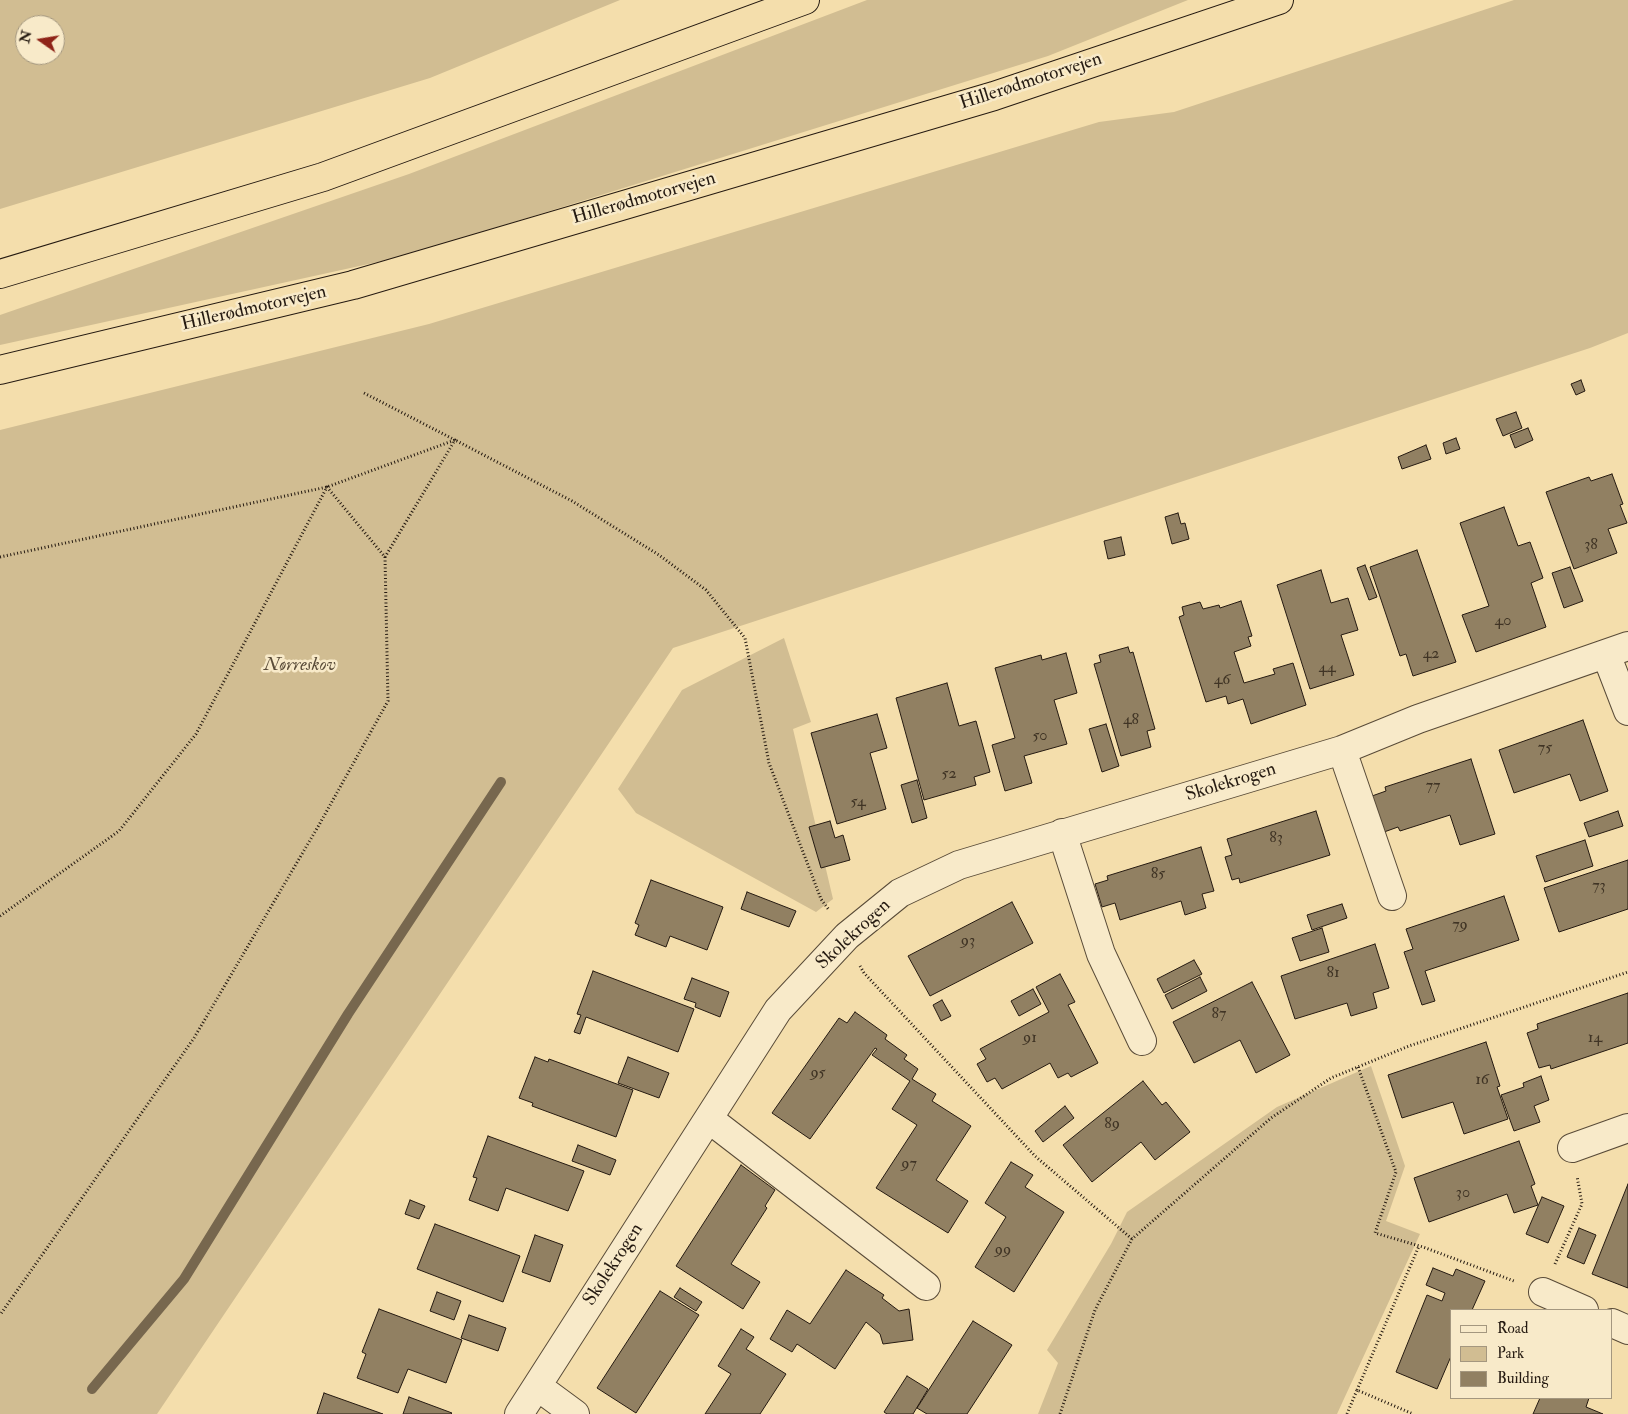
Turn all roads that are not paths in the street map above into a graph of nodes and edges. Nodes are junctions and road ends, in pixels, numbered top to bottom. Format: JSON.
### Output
{"nodes":[{"id":1,"x":805,"y":0,"type":"edge"},
{"id":2,"x":1279,"y":0,"type":"edge"},
{"id":3,"x":0,"y":274,"type":"edge"},
{"id":4,"x":0,"y":370,"type":"edge"},
{"id":5,"x":1617,"y":650,"type":"edge"},
{"id":6,"x":1628,"y":711,"type":"edge"},
{"id":7,"x":1342,"y":750,"type":"junction"},
{"id":8,"x":1062,"y":833,"type":"junction"},
{"id":9,"x":1392,"y":896,"type":"dead end"},
{"id":10,"x":1142,"y":1041,"type":"dead end"},
{"id":11,"x":708,"y":1119,"type":"junction"},
{"id":12,"x":1628,"y":1128,"type":"edge"},
{"id":13,"x":1572,"y":1148,"type":"road end"},
{"id":14,"x":926,"y":1286,"type":"dead end"},
{"id":15,"x":1543,"y":1292,"type":"road end"},
{"id":16,"x":1582,"y":1309,"type":"edge"},
{"id":17,"x":1613,"y":1323,"type":"edge"},
{"id":18,"x":1628,"y":1330,"type":"edge"},
{"id":19,"x":536,"y":1386,"type":"junction"},
{"id":20,"x":518,"y":1414,"type":"edge"},
{"id":21,"x":574,"y":1414,"type":"edge"}],
"edges":[{"from":1,"to":3,"type":"highway"},
{"from":2,"to":4,"type":"highway","name":"Hillerødmotorvejen"},
{"from":5,"to":6,"type":"street","name":"Skolekrogen"},
{"from":5,"to":7,"type":"street","name":"Skolekrogen"},
{"from":7,"to":8,"type":"street","name":"Skolekrogen"},
{"from":7,"to":9,"type":"street"},
{"from":8,"to":10,"type":"street"},
{"from":8,"to":11,"type":"street","name":"Skolekrogen"},
{"from":11,"to":14,"type":"street"},
{"from":11,"to":19,"type":"street","name":"Skolekrogen"},
{"from":12,"to":13,"type":"street"},
{"from":15,"to":16,"type":"street"},
{"from":17,"to":18,"type":"street"},
{"from":19,"to":20,"type":"street","name":"Skolekrogen"},
{"from":19,"to":21,"type":"street"}]}
